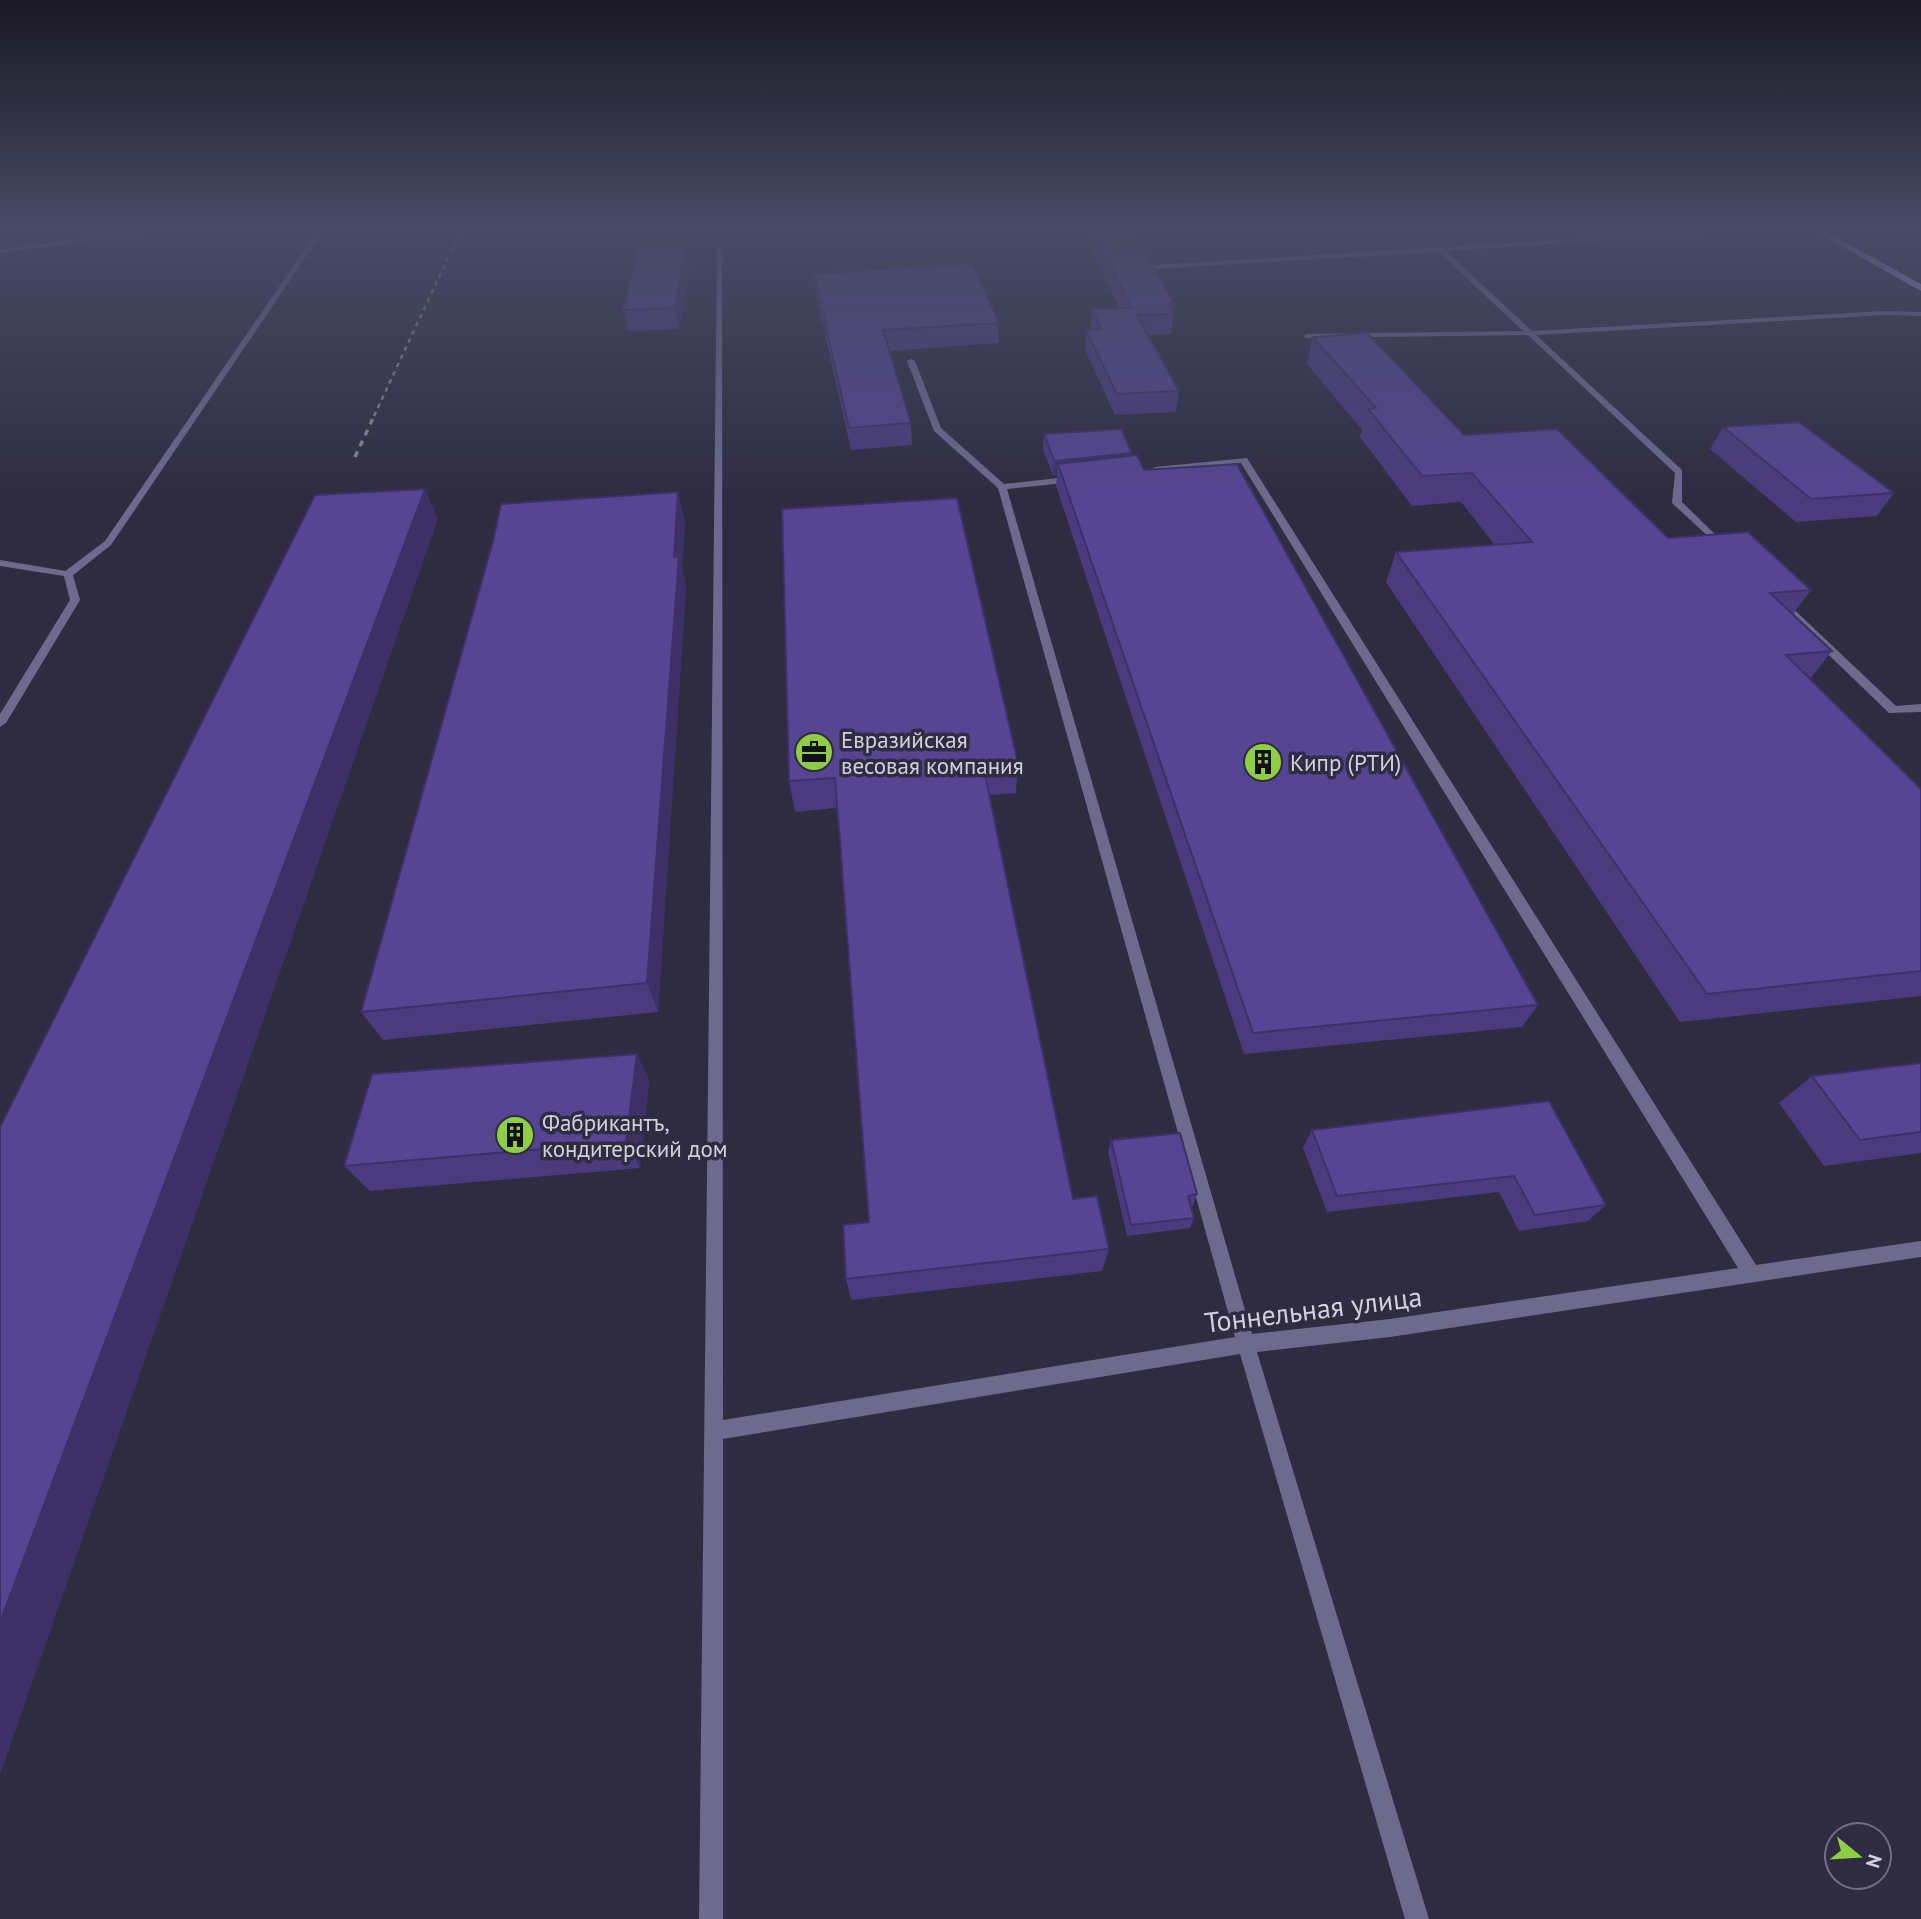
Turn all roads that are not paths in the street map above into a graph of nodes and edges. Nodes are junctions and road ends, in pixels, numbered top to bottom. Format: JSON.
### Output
{"nodes":[{"id":1,"x":260,"y":320,"type":"edge"},
{"id":2,"x":719,"y":320,"type":"edge"},
{"id":3,"x":1516,"y":320,"type":"edge"},
{"id":4,"x":1769,"y":320,"type":"edge"},
{"id":5,"x":1530,"y":333,"type":"junction"},
{"id":6,"x":1307,"y":336,"type":"dead end"},
{"id":7,"x":911,"y":361,"type":"dead end"},
{"id":8,"x":1136,"y":472,"type":"edge"},
{"id":9,"x":1096,"y":477,"type":"edge"},
{"id":10,"x":1002,"y":487,"type":"junction"},
{"id":11,"x":1736,"y":559,"type":"edge"},
{"id":12,"x":0,"y":563,"type":"edge"},
{"id":13,"x":68,"y":574,"type":"junction"},
{"id":14,"x":1775,"y":597,"type":"edge"},
{"id":15,"x":1921,"y":708,"type":"edge"},
{"id":16,"x":0,"y":723,"type":"edge"},
{"id":17,"x":1921,"y":1249,"type":"edge"},
{"id":18,"x":1752,"y":1274,"type":"junction"},
{"id":19,"x":1246,"y":1344,"type":"junction"},
{"id":20,"x":714,"y":1431,"type":"junction"},
{"id":21,"x":712,"y":1919,"type":"edge"},
{"id":22,"x":1417,"y":1919,"type":"edge"}],
"edges":[{"from":1,"to":13,"type":"street"},
{"from":2,"to":20,"type":"street"},
{"from":3,"to":5,"type":"street"},
{"from":4,"to":5,"type":"street"},
{"from":5,"to":6,"type":"street"},
{"from":5,"to":11,"type":"street"},
{"from":7,"to":10,"type":"street"},
{"from":8,"to":18,"type":"street"},
{"from":9,"to":10,"type":"street"},
{"from":10,"to":19,"type":"street"},
{"from":12,"to":13,"type":"street"},
{"from":13,"to":16,"type":"street"},
{"from":14,"to":15,"type":"street"},
{"from":17,"to":18,"type":"street","name":"Тоннельная улица"},
{"from":18,"to":19,"type":"street","name":"Тоннельная улица"},
{"from":19,"to":20,"type":"street","name":"Тоннельная улица"},
{"from":19,"to":22,"type":"street"},
{"from":20,"to":21,"type":"street"}]}
